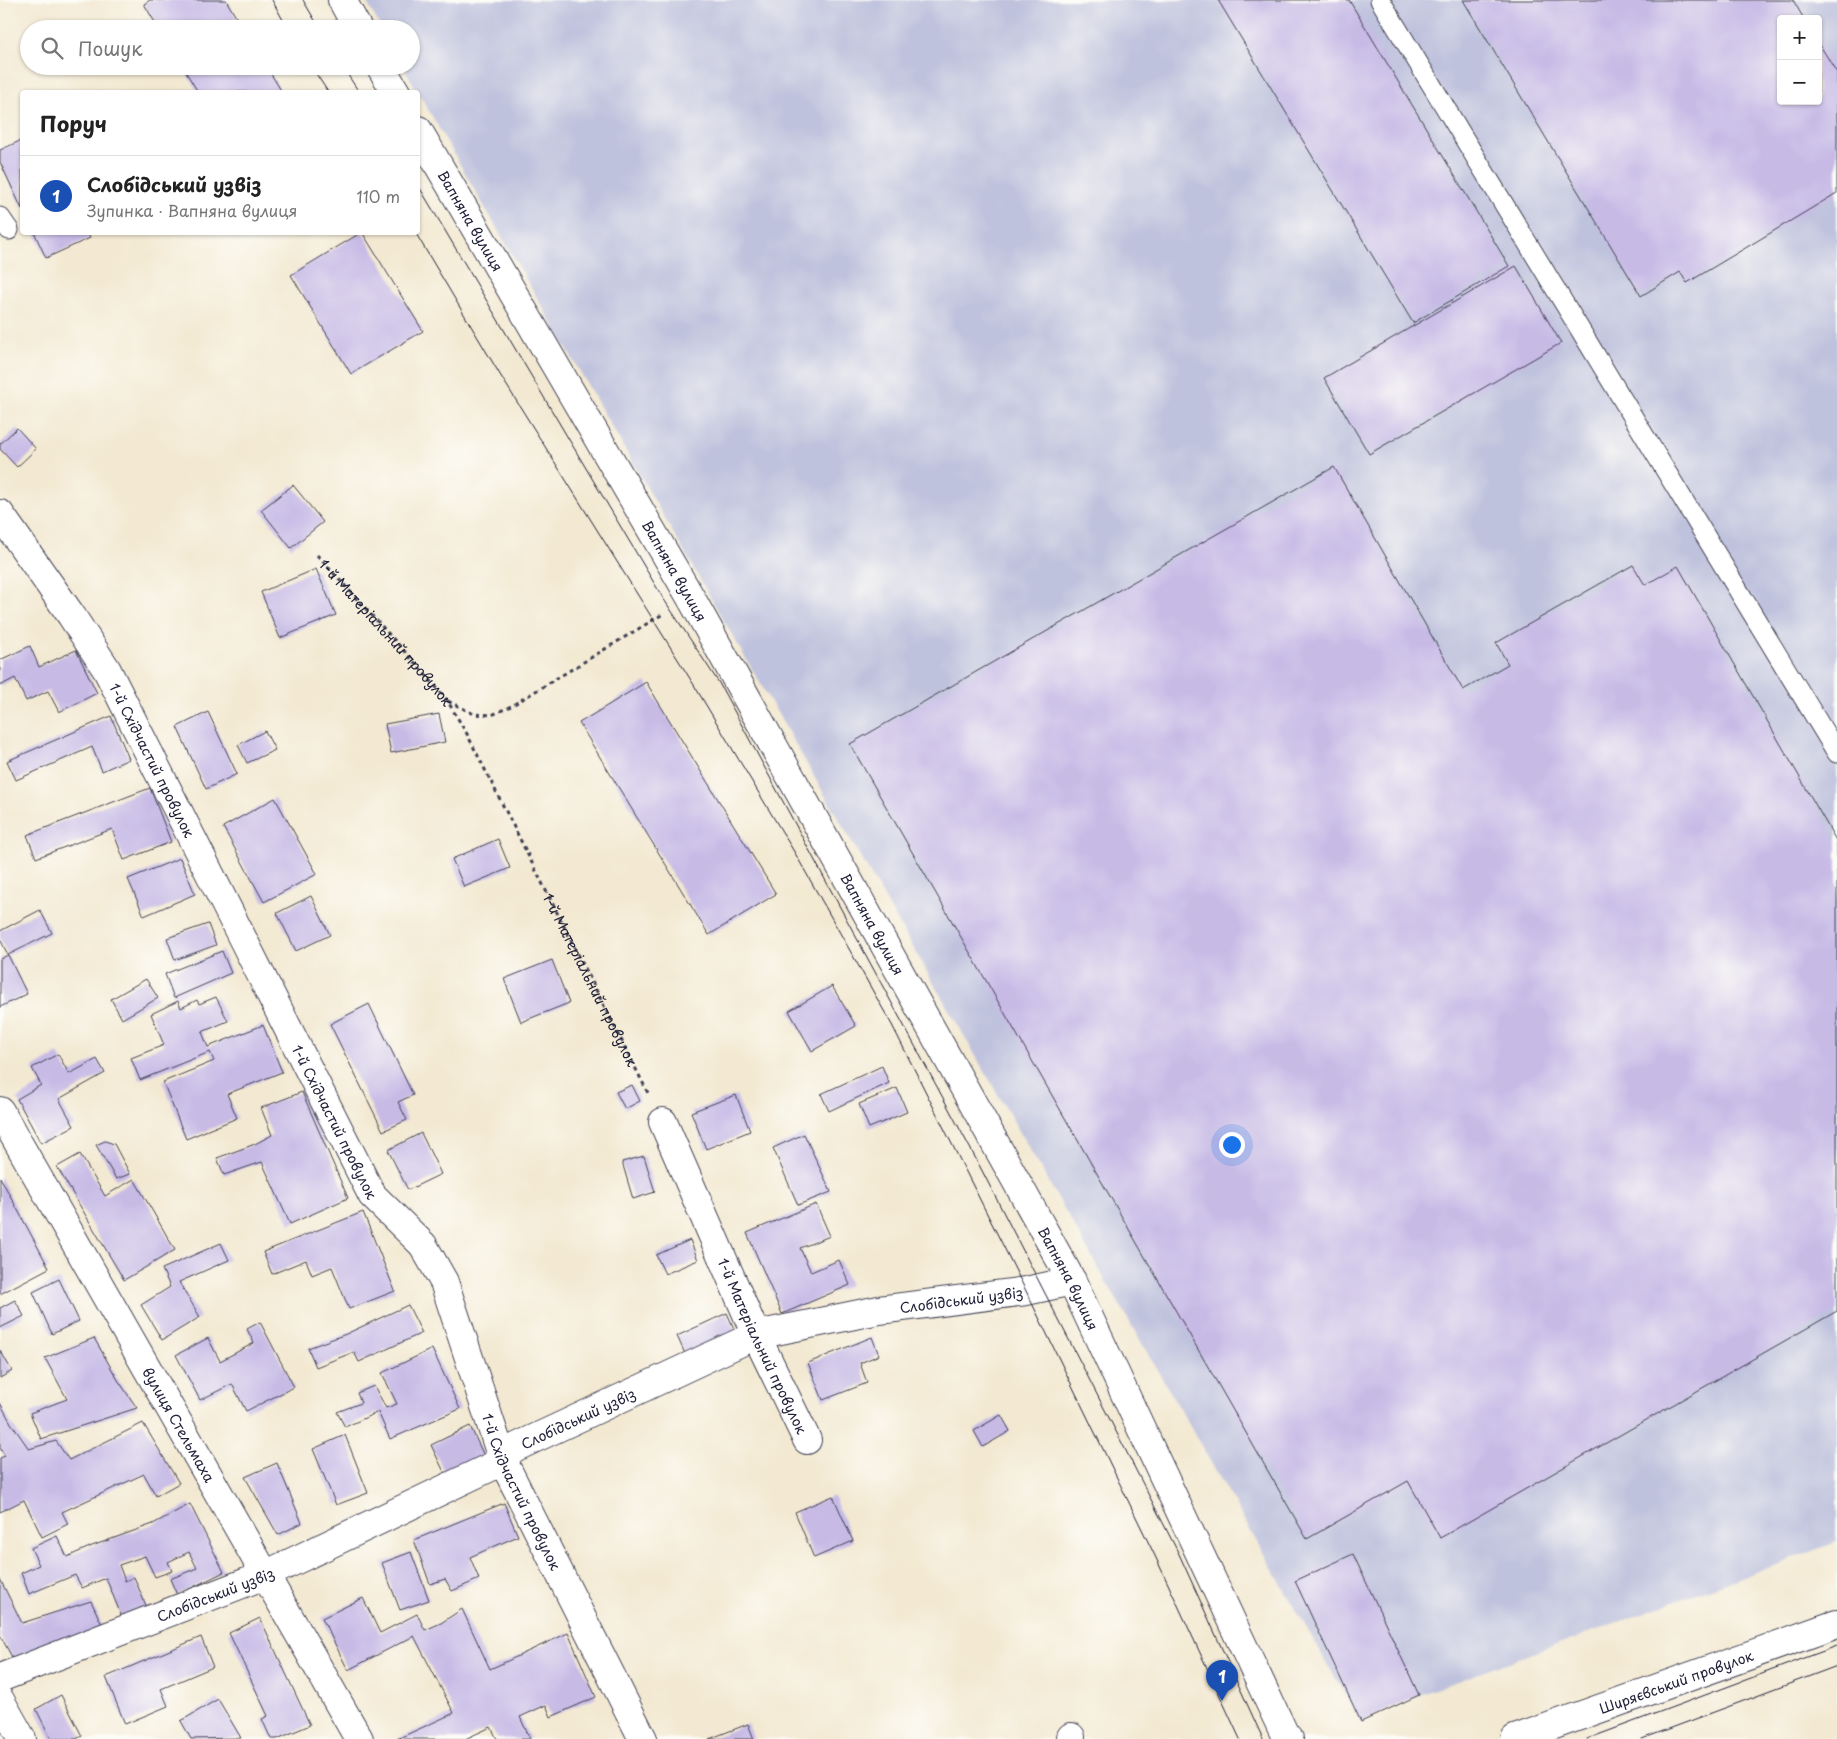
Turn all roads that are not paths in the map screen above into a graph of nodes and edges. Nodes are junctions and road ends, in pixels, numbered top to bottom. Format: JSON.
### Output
{"nodes":[{"id":1,"x":342,"y":0,"type":"edge"},
{"id":2,"x":1380,"y":0,"type":"edge"},
{"id":3,"x":353,"y":20,"type":"edge"},
{"id":4,"x":386,"y":75,"type":"edge"},
{"id":5,"x":395,"y":90,"type":"edge"},
{"id":6,"x":420,"y":133,"type":"edge"},
{"id":7,"x":0,"y":514,"type":"edge"},
{"id":8,"x":1837,"y":753,"type":"edge"},
{"id":9,"x":0,"y":1111,"type":"edge"},
{"id":10,"x":662,"y":1122,"type":"road end"},
{"id":11,"x":1072,"y":1281,"type":"junction"},
{"id":12,"x":756,"y":1335,"type":"junction"},
{"id":13,"x":807,"y":1440,"type":"dead end"},
{"id":14,"x":503,"y":1461,"type":"junction"},
{"id":15,"x":265,"y":1576,"type":"junction"},
{"id":16,"x":1837,"y":1624,"type":"edge"},
{"id":17,"x":0,"y":1678,"type":"edge"},
{"id":18,"x":0,"y":1700,"type":"edge"},
{"id":19,"x":22,"y":1739,"type":"edge"},
{"id":20,"x":359,"y":1739,"type":"edge"},
{"id":21,"x":642,"y":1739,"type":"edge"},
{"id":22,"x":1289,"y":1739,"type":"edge"},
{"id":23,"x":1515,"y":1739,"type":"edge"}],
"edges":[{"from":1,"to":3,"type":"street"},
{"from":2,"to":8,"type":"lane"},
{"from":4,"to":5,"type":"street"},
{"from":6,"to":11,"type":"street","name":"Вапняна вулиця"},
{"from":7,"to":14,"type":"street","name":"1-й Східчастий провулок"},
{"from":9,"to":15,"type":"street","name":"вулиця Стельмаха"},
{"from":10,"to":12,"type":"street","name":"1-й Матеріальний провулок"},
{"from":11,"to":12,"type":"street","name":"Слобідський узвіз"},
{"from":11,"to":22,"type":"street","name":"Вапняна вулиця"},
{"from":12,"to":13,"type":"street","name":"1-й Матеріальний провулок"},
{"from":12,"to":14,"type":"street","name":"Слобідський узвіз"},
{"from":14,"to":15,"type":"street","name":"Слобідський узвіз"},
{"from":14,"to":21,"type":"street","name":"1-й Східчастий провулок"},
{"from":15,"to":17,"type":"street","name":"Слобідський узвіз"},
{"from":15,"to":20,"type":"street","name":"вулиця Стельмаха"},
{"from":16,"to":23,"type":"street","name":"Ширяєвський провулок"},
{"from":18,"to":19,"type":"street"}]}
